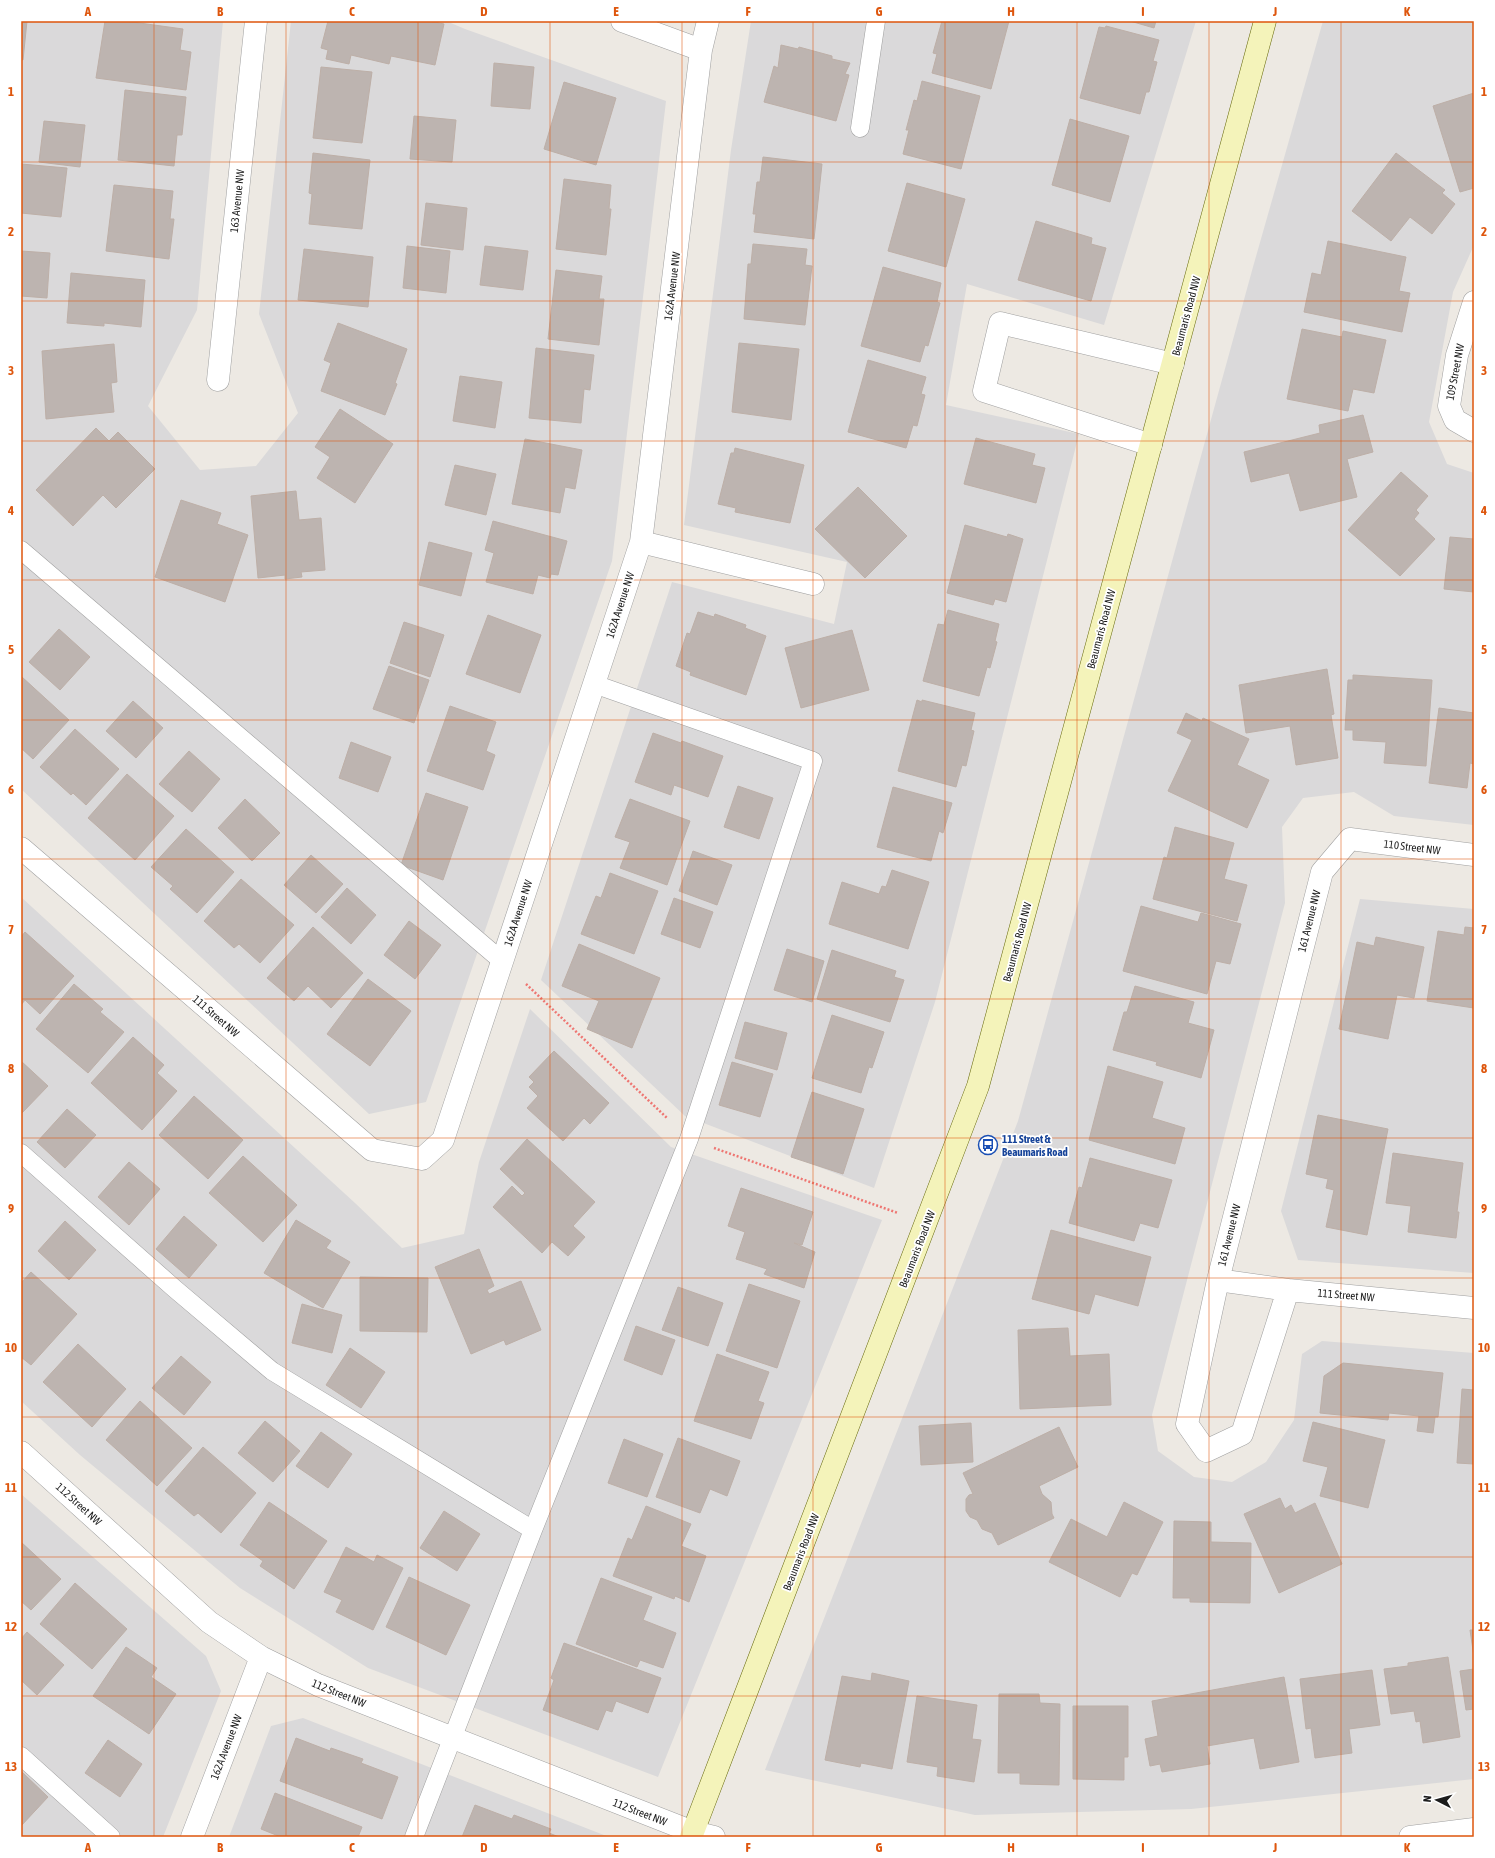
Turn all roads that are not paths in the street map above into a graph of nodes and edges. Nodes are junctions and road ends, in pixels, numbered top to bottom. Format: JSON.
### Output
{"nodes":[{"id":1,"x":256,"y":21,"type":"edge"},
{"id":2,"x":622,"y":21,"type":"edge"},
{"id":3,"x":708,"y":21,"type":"edge"},
{"id":4,"x":876,"y":21,"type":"edge"},
{"id":5,"x":1265,"y":21,"type":"edge"},
{"id":6,"x":701,"y":50,"type":"junction"},
{"id":7,"x":860,"y":128,"type":"dead end"},
{"id":8,"x":1474,"y":302,"type":"edge"},
{"id":9,"x":1173,"y":364,"type":"junction"},
{"id":10,"x":218,"y":380,"type":"dead end"},
{"id":11,"x":1474,"y":431,"type":"edge"},
{"id":12,"x":1151,"y":445,"type":"junction"},
{"id":13,"x":641,"y":542,"type":"junction"},
{"id":14,"x":21,"y":550,"type":"edge"},
{"id":15,"x":812,"y":584,"type":"dead end"},
{"id":16,"x":594,"y":684,"type":"junction"},
{"id":17,"x":1350,"y":839,"type":"joint"},
{"id":18,"x":21,"y":848,"type":"edge"},
{"id":19,"x":1474,"y":855,"type":"edge"},
{"id":20,"x":502,"y":962,"type":"junction"},
{"id":21,"x":21,"y":1153,"type":"edge"},
{"id":22,"x":422,"y":1159,"type":"joint"},
{"id":23,"x":1218,"y":1280,"type":"junction"},
{"id":24,"x":1288,"y":1290,"type":"junction"},
{"id":25,"x":1474,"y":1308,"type":"edge"},
{"id":26,"x":21,"y":1452,"type":"edge"},
{"id":27,"x":533,"y":1530,"type":"junction"},
{"id":28,"x":261,"y":1657,"type":"junction"},
{"id":29,"x":452,"y":1738,"type":"junction"},
{"id":30,"x":21,"y":1756,"type":"edge"},
{"id":31,"x":1474,"y":1829,"type":"edge"},
{"id":32,"x":692,"y":1835,"type":"edge"},
{"id":33,"x":111,"y":1837,"type":"edge"},
{"id":34,"x":192,"y":1837,"type":"edge"},
{"id":35,"x":414,"y":1837,"type":"edge"},
{"id":36,"x":714,"y":1837,"type":"edge"},
{"id":37,"x":1410,"y":1837,"type":"edge"}],
"edges":[{"from":1,"to":10,"type":"street","name":"163 Avenue NW"},
{"from":2,"to":6,"type":"street"},
{"from":3,"to":6,"type":"street","name":"162A Avenue NW"},
{"from":4,"to":7,"type":"lane"},
{"from":5,"to":9,"type":"street","name":"Beaumaris Road NW"},
{"from":6,"to":13,"type":"street","name":"162A Avenue NW"},
{"from":8,"to":11,"type":"street","name":"109 Street NW"},
{"from":9,"to":12,"type":"street","name":"Beaumaris Road NW"},
{"from":9,"to":12,"type":"street"},
{"from":12,"to":32,"type":"street","name":"Beaumaris Road NW"},
{"from":13,"to":15,"type":"street"},
{"from":13,"to":16,"type":"street","name":"162A Avenue NW"},
{"from":14,"to":20,"type":"lane"},
{"from":16,"to":20,"type":"street","name":"162A Avenue NW"},
{"from":16,"to":27,"type":"lane"},
{"from":17,"to":19,"type":"street","name":"110 Street NW"},
{"from":17,"to":23,"type":"street","name":"161 Avenue NW"},
{"from":18,"to":22,"type":"street","name":"111 Street NW"},
{"from":20,"to":22,"type":"street","name":"162A Avenue NW"},
{"from":21,"to":27,"type":"lane"},
{"from":23,"to":24,"type":"street","name":"111 Street NW"},
{"from":23,"to":24,"type":"street","name":"161 Avenue NW"},
{"from":24,"to":25,"type":"street","name":"111 Street NW"},
{"from":26,"to":28,"type":"street","name":"112 Street NW"},
{"from":27,"to":29,"type":"lane"},
{"from":28,"to":29,"type":"street","name":"112 Street NW"},
{"from":28,"to":34,"type":"street","name":"162A Avenue NW"},
{"from":29,"to":32,"type":"street","name":"112 Street NW"},
{"from":29,"to":35,"type":"lane"},
{"from":30,"to":33,"type":"lane"},
{"from":31,"to":37,"type":"street"},
{"from":32,"to":36,"type":"street","name":"112 Street NW"}]}
